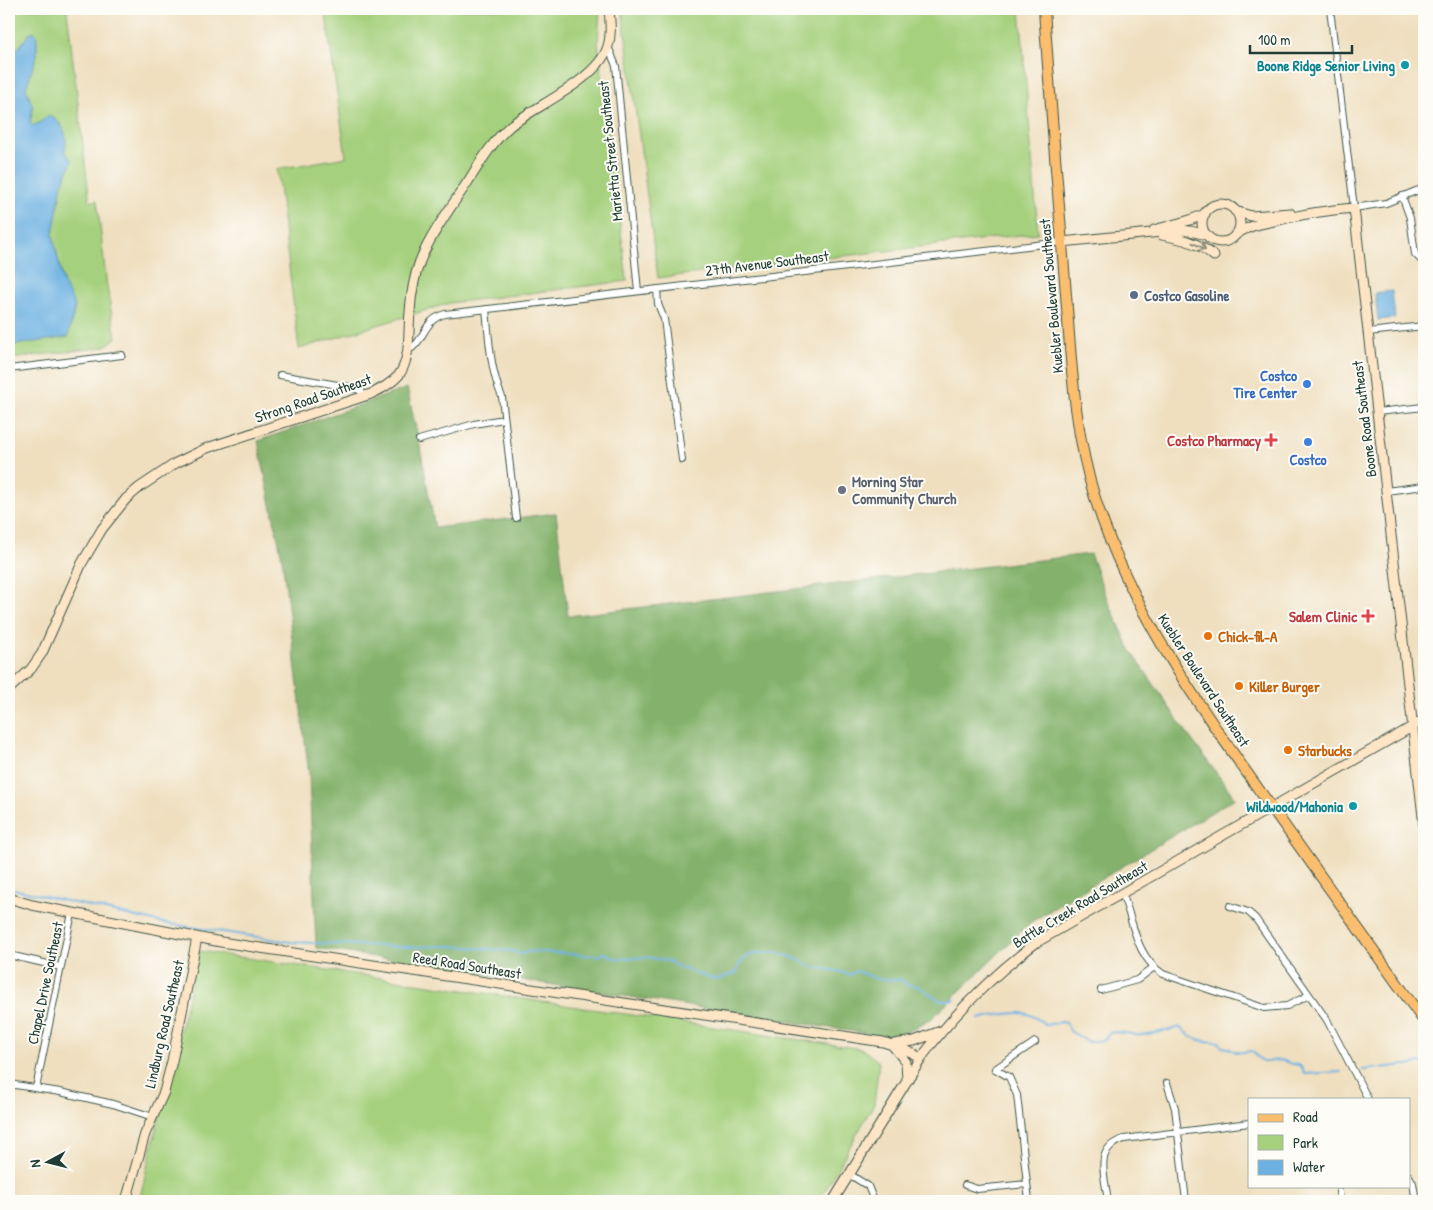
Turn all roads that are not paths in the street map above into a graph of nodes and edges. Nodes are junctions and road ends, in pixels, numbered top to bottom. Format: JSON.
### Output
{"nodes":[{"id":1,"x":609,"y":9,"type":"edge"},
{"id":2,"x":1044,"y":9,"type":"edge"},
{"id":3,"x":1330,"y":9,"type":"edge"},
{"id":4,"x":608,"y":46,"type":"junction"},
{"id":5,"x":1424,"y":189,"type":"edge"},
{"id":6,"x":1402,"y":196,"type":"junction"},
{"id":7,"x":1354,"y":208,"type":"junction"},
{"id":8,"x":1235,"y":211,"type":"junction"},
{"id":9,"x":1205,"y":214,"type":"junction"},
{"id":10,"x":1300,"y":214,"type":"junction"},
{"id":11,"x":1147,"y":232,"type":"junction"},
{"id":12,"x":1206,"y":236,"type":"junction"},
{"id":13,"x":1235,"y":236,"type":"junction"},
{"id":14,"x":1062,"y":242,"type":"junction"},
{"id":15,"x":1214,"y":256,"type":"dead end"},
{"id":16,"x":1422,"y":261,"type":"dead end"},
{"id":17,"x":657,"y":289,"type":"junction"},
{"id":18,"x":638,"y":291,"type":"junction"},
{"id":19,"x":486,"y":309,"type":"junction"},
{"id":20,"x":1424,"y":326,"type":"edge"},
{"id":21,"x":1368,"y":332,"type":"junction"},
{"id":22,"x":407,"y":352,"type":"junction"},
{"id":23,"x":122,"y":355,"type":"dead end"},
{"id":24,"x":9,"y":370,"type":"edge"},
{"id":25,"x":280,"y":375,"type":"dead end"},
{"id":26,"x":364,"y":396,"type":"junction"},
{"id":27,"x":1424,"y":406,"type":"edge"},
{"id":28,"x":1377,"y":412,"type":"junction"},
{"id":29,"x":504,"y":419,"type":"junction"},
{"id":30,"x":418,"y":440,"type":"dead end"},
{"id":31,"x":682,"y":460,"type":"dead end"},
{"id":32,"x":1424,"y":486,"type":"edge"},
{"id":33,"x":1386,"y":491,"type":"junction"},
{"id":34,"x":516,"y":518,"type":"dead end"},
{"id":35,"x":9,"y":689,"type":"edge"},
{"id":36,"x":1424,"y":720,"type":"edge"},
{"id":37,"x":1414,"y":726,"type":"junction"},
{"id":38,"x":1272,"y":808,"type":"junction"},
{"id":39,"x":1424,"y":815,"type":"edge"},
{"id":40,"x":1424,"y":826,"type":"edge"},
{"id":41,"x":1122,"y":893,"type":"junction"},
{"id":42,"x":9,"y":898,"type":"edge"},
{"id":43,"x":1230,"y":906,"type":"dead end"},
{"id":44,"x":72,"y":913,"type":"junction"},
{"id":45,"x":197,"y":938,"type":"junction"},
{"id":46,"x":9,"y":955,"type":"edge"},
{"id":47,"x":60,"y":967,"type":"junction"},
{"id":48,"x":1154,"y":967,"type":"junction"},
{"id":49,"x":1101,"y":990,"type":"dead end"},
{"id":50,"x":1309,"y":995,"type":"junction"},
{"id":51,"x":1424,"y":1022,"type":"edge"},
{"id":52,"x":942,"y":1031,"type":"junction"},
{"id":53,"x":1034,"y":1042,"type":"dead end"},
{"id":54,"x":891,"y":1044,"type":"junction"},
{"id":55,"x":921,"y":1058,"type":"junction"},
{"id":56,"x":907,"y":1081,"type":"junction"},
{"id":57,"x":1168,"y":1083,"type":"dead end"},
{"id":58,"x":9,"y":1084,"type":"edge"},
{"id":59,"x":36,"y":1088,"type":"junction"},
{"id":60,"x":1367,"y":1098,"type":"edge"},
{"id":61,"x":153,"y":1117,"type":"junction"},
{"id":62,"x":1248,"y":1123,"type":"edge"},
{"id":63,"x":1178,"y":1132,"type":"junction"},
{"id":64,"x":849,"y":1174,"type":"junction"},
{"id":65,"x":1410,"y":1178,"type":"edge"},
{"id":66,"x":1027,"y":1184,"type":"junction"},
{"id":67,"x":965,"y":1185,"type":"dead end"},
{"id":68,"x":1339,"y":1192,"type":"dead end"},
{"id":69,"x":126,"y":1201,"type":"edge"},
{"id":70,"x":833,"y":1201,"type":"edge"},
{"id":71,"x":874,"y":1201,"type":"edge"},
{"id":72,"x":1029,"y":1201,"type":"edge"},
{"id":73,"x":1108,"y":1201,"type":"edge"},
{"id":74,"x":1186,"y":1201,"type":"edge"},
{"id":75,"x":1340,"y":1201,"type":"edge"},
{"id":76,"x":1416,"y":1201,"type":"edge"}],
"edges":[{"from":1,"to":4,"type":"street","name":"Marietta Street Southeast"},
{"from":2,"to":14,"type":"main road","name":"Kuebler Boulevard Southeast"},
{"from":3,"to":7,"type":"street","name":"Boone Road Southeast"},
{"from":4,"to":18,"type":"street","name":"Marietta Street Southeast"},
{"from":4,"to":22,"type":"street","name":"Strong Road Southeast"},
{"from":5,"to":6,"type":"street"},
{"from":6,"to":7,"type":"street"},
{"from":6,"to":16,"type":"street"},
{"from":7,"to":10,"type":"street"},
{"from":7,"to":21,"type":"street","name":"Boone Road Southeast"},
{"from":8,"to":9,"type":"street"},
{"from":8,"to":10,"type":"street"},
{"from":8,"to":13,"type":"street"},
{"from":9,"to":11,"type":"street","name":"27th Avenue Southeast"},
{"from":9,"to":12,"type":"street"},
{"from":10,"to":13,"type":"street"},
{"from":11,"to":12,"type":"street","name":"27th Avenue Southeast"},
{"from":11,"to":14,"type":"street","name":"27th Avenue Southeast"},
{"from":11,"to":15,"type":"street","one_way":true},
{"from":12,"to":13,"type":"street"},
{"from":14,"to":17,"type":"street","name":"27th Avenue Southeast"},
{"from":14,"to":38,"type":"main road","name":"Kuebler Boulevard Southeast"},
{"from":17,"to":18,"type":"street","name":"27th Avenue Southeast"},
{"from":17,"to":31,"type":"street"},
{"from":18,"to":19,"type":"street","name":"27th Avenue Southeast"},
{"from":19,"to":22,"type":"street","name":"27th Avenue Southeast"},
{"from":19,"to":29,"type":"street"},
{"from":20,"to":21,"type":"street"},
{"from":21,"to":28,"type":"street","name":"Boone Road Southeast"},
{"from":22,"to":26,"type":"street","name":"Strong Road Southeast"},
{"from":23,"to":24,"type":"street"},
{"from":25,"to":26,"type":"street"},
{"from":26,"to":35,"type":"street","name":"Strong Road Southeast"},
{"from":27,"to":28,"type":"street"},
{"from":28,"to":33,"type":"street","name":"Boone Road Southeast"},
{"from":29,"to":30,"type":"street"},
{"from":29,"to":34,"type":"street"},
{"from":32,"to":33,"type":"street"},
{"from":33,"to":37,"type":"street","name":"Boone Road Southeast"},
{"from":36,"to":37,"type":"street","name":"Battle Creek Road Southeast"},
{"from":37,"to":38,"type":"street","name":"Battle Creek Road Southeast"},
{"from":37,"to":39,"type":"street","name":"Boone Road Southeast"},
{"from":38,"to":41,"type":"street","name":"Battle Creek Road Southeast"},
{"from":38,"to":51,"type":"main road","name":"Kuebler Boulevard Southeast"},
{"from":39,"to":40,"type":"street","name":"Boone Road Southeast"},
{"from":41,"to":48,"type":"street"},
{"from":41,"to":52,"type":"street","name":"Battle Creek Road Southeast"},
{"from":42,"to":44,"type":"street","name":"Reed Road Southeast"},
{"from":43,"to":50,"type":"street"},
{"from":44,"to":45,"type":"street","name":"Reed Road Southeast"},
{"from":44,"to":47,"type":"street","name":"Chapel Drive Southeast"},
{"from":45,"to":54,"type":"street","name":"Reed Road Southeast"},
{"from":45,"to":61,"type":"street","name":"Lindburg Road Southeast"},
{"from":46,"to":47,"type":"street"},
{"from":47,"to":59,"type":"street","name":"Chapel Drive Southeast"},
{"from":48,"to":49,"type":"street"},
{"from":48,"to":50,"type":"street"},
{"from":50,"to":60,"type":"street"},
{"from":52,"to":54,"type":"street"},
{"from":52,"to":55,"type":"street","name":"Battle Creek Road Southeast"},
{"from":53,"to":66,"type":"street"},
{"from":54,"to":55,"type":"street","name":"Reed Road Southeast"},
{"from":54,"to":56,"type":"street"},
{"from":55,"to":56,"type":"street","name":"Battle Creek Road Southeast"},
{"from":56,"to":64,"type":"street","name":"Battle Creek Road Southeast"},
{"from":57,"to":63,"type":"street"},
{"from":58,"to":59,"type":"street"},
{"from":59,"to":61,"type":"street"},
{"from":61,"to":69,"type":"street","name":"Lindburg Road Southeast"},
{"from":62,"to":63,"type":"street"},
{"from":63,"to":73,"type":"street"},
{"from":63,"to":74,"type":"street"},
{"from":64,"to":70,"type":"street","name":"Battle Creek Road Southeast"},
{"from":64,"to":71,"type":"street"},
{"from":65,"to":76,"type":"street"},
{"from":66,"to":67,"type":"street"},
{"from":66,"to":72,"type":"street"},
{"from":68,"to":75,"type":"street"}]}
